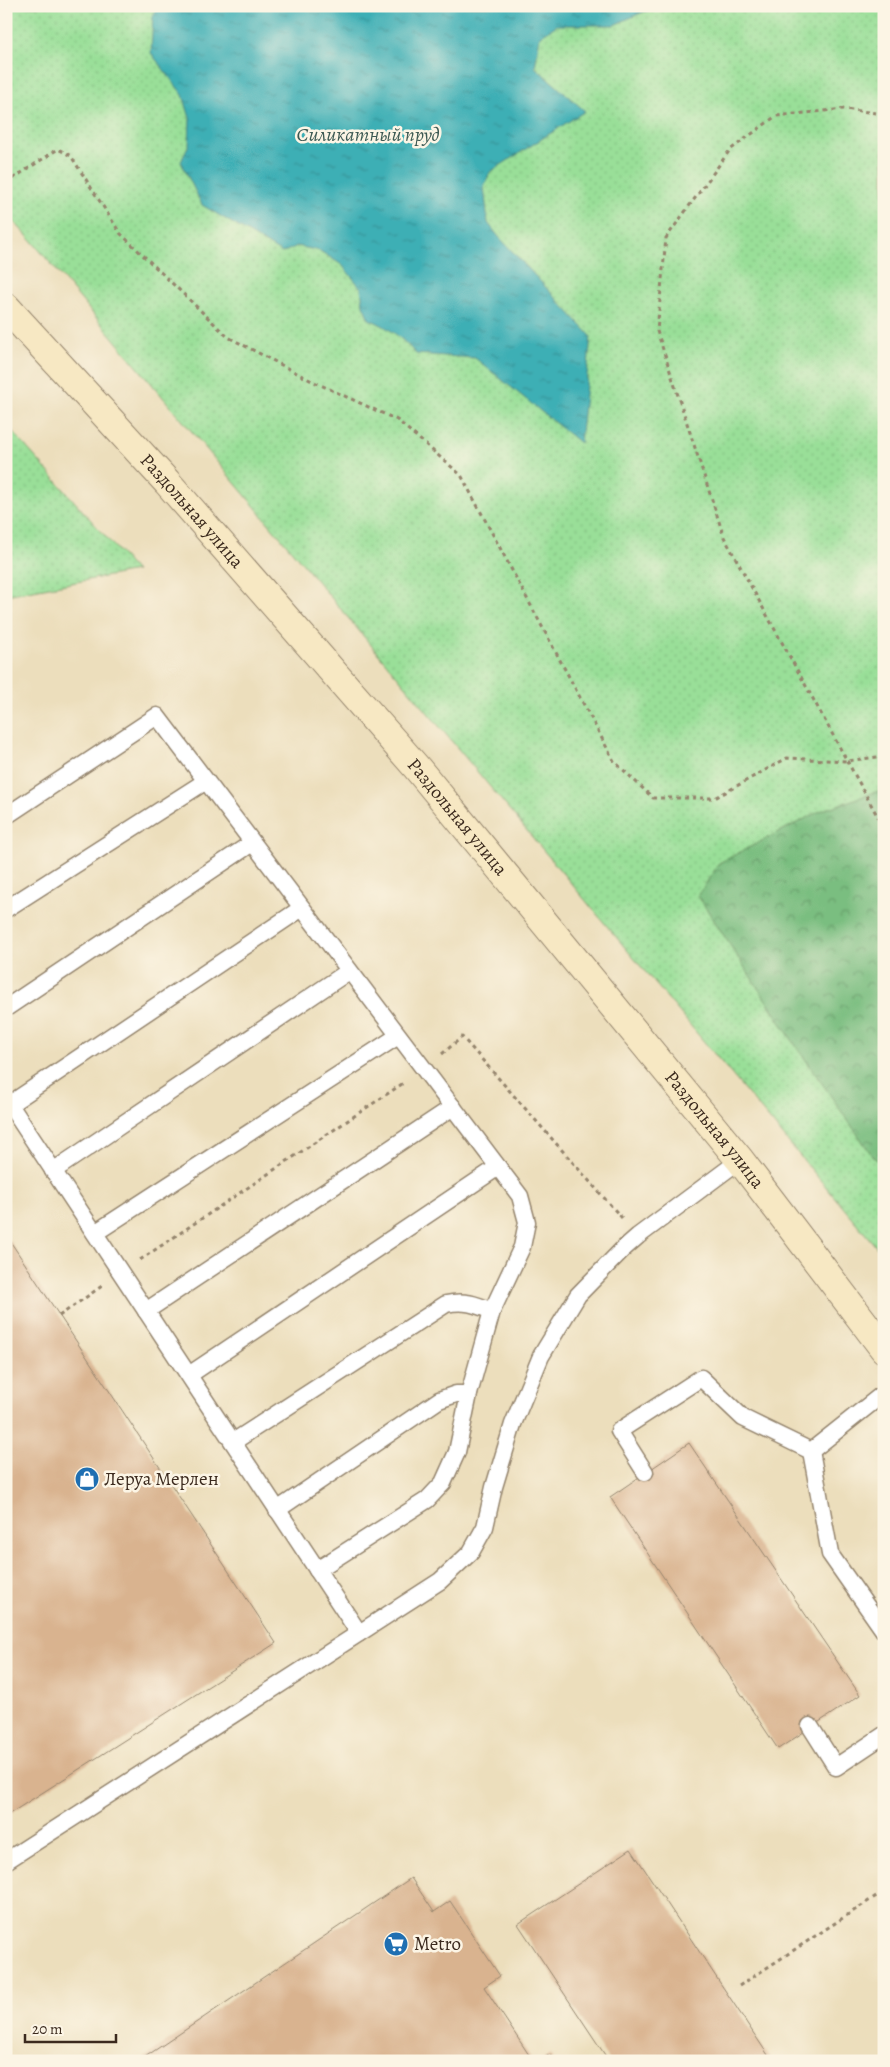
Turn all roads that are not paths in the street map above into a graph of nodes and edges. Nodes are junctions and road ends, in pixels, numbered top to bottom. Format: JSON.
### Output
{"nodes":[{"id":1,"x":6,"y":308,"type":"edge"},
{"id":2,"x":206,"y":781,"type":"junction"},
{"id":3,"x":6,"y":816,"type":"edge"},
{"id":4,"x":252,"y":843,"type":"junction"},
{"id":5,"x":302,"y":908,"type":"junction"},
{"id":6,"x":6,"y":909,"type":"edge"},
{"id":7,"x":349,"y":971,"type":"junction"},
{"id":8,"x":6,"y":1008,"type":"edge"},
{"id":9,"x":398,"y":1036,"type":"junction"},
{"id":10,"x":8,"y":1101,"type":"edge"},
{"id":11,"x":452,"y":1107,"type":"junction"},
{"id":12,"x":740,"y":1160,"type":"junction"},
{"id":13,"x":498,"y":1167,"type":"junction"},
{"id":14,"x":53,"y":1171,"type":"junction"},
{"id":15,"x":95,"y":1234,"type":"junction"},
{"id":16,"x":146,"y":1311,"type":"junction"},
{"id":17,"x":492,"y":1311,"type":"junction"},
{"id":18,"x":884,"y":1348,"type":"edge"},
{"id":19,"x":189,"y":1375,"type":"junction"},
{"id":20,"x":884,"y":1393,"type":"edge"},
{"id":21,"x":469,"y":1394,"type":"junction"},
{"id":22,"x":232,"y":1442,"type":"junction"},
{"id":23,"x":811,"y":1451,"type":"junction"},
{"id":24,"x":645,"y":1472,"type":"dead end"},
{"id":25,"x":277,"y":1510,"type":"junction"},
{"id":26,"x":317,"y":1570,"type":"junction"},
{"id":27,"x":884,"y":1631,"type":"edge"},
{"id":28,"x":359,"y":1633,"type":"junction"},
{"id":29,"x":810,"y":1726,"type":"dead end"},
{"id":30,"x":884,"y":1735,"type":"edge"},
{"id":31,"x":6,"y":1861,"type":"edge"}],
"edges":[{"from":1,"to":12,"type":"main road","name":"Раздольная улица"},
{"from":2,"to":3,"type":"lane"},
{"from":2,"to":4,"type":"lane"},
{"from":2,"to":6,"type":"lane"},
{"from":4,"to":5,"type":"lane"},
{"from":4,"to":8,"type":"lane"},
{"from":5,"to":7,"type":"lane"},
{"from":5,"to":10,"type":"lane"},
{"from":7,"to":9,"type":"lane"},
{"from":7,"to":14,"type":"lane"},
{"from":9,"to":11,"type":"lane"},
{"from":9,"to":15,"type":"lane"},
{"from":10,"to":14,"type":"lane"},
{"from":11,"to":13,"type":"lane"},
{"from":11,"to":16,"type":"lane"},
{"from":12,"to":18,"type":"main road","name":"Раздольная улица"},
{"from":12,"to":28,"type":"lane"},
{"from":13,"to":17,"type":"lane"},
{"from":13,"to":19,"type":"lane"},
{"from":14,"to":15,"type":"lane"},
{"from":15,"to":16,"type":"lane"},
{"from":16,"to":19,"type":"lane"},
{"from":17,"to":21,"type":"lane"},
{"from":17,"to":22,"type":"lane"},
{"from":19,"to":22,"type":"lane"},
{"from":20,"to":23,"type":"lane"},
{"from":21,"to":25,"type":"lane"},
{"from":21,"to":26,"type":"lane"},
{"from":22,"to":25,"type":"lane"},
{"from":23,"to":24,"type":"lane"},
{"from":23,"to":27,"type":"lane"},
{"from":25,"to":26,"type":"lane"},
{"from":26,"to":28,"type":"lane"},
{"from":28,"to":31,"type":"lane"},
{"from":29,"to":30,"type":"lane"}]}
